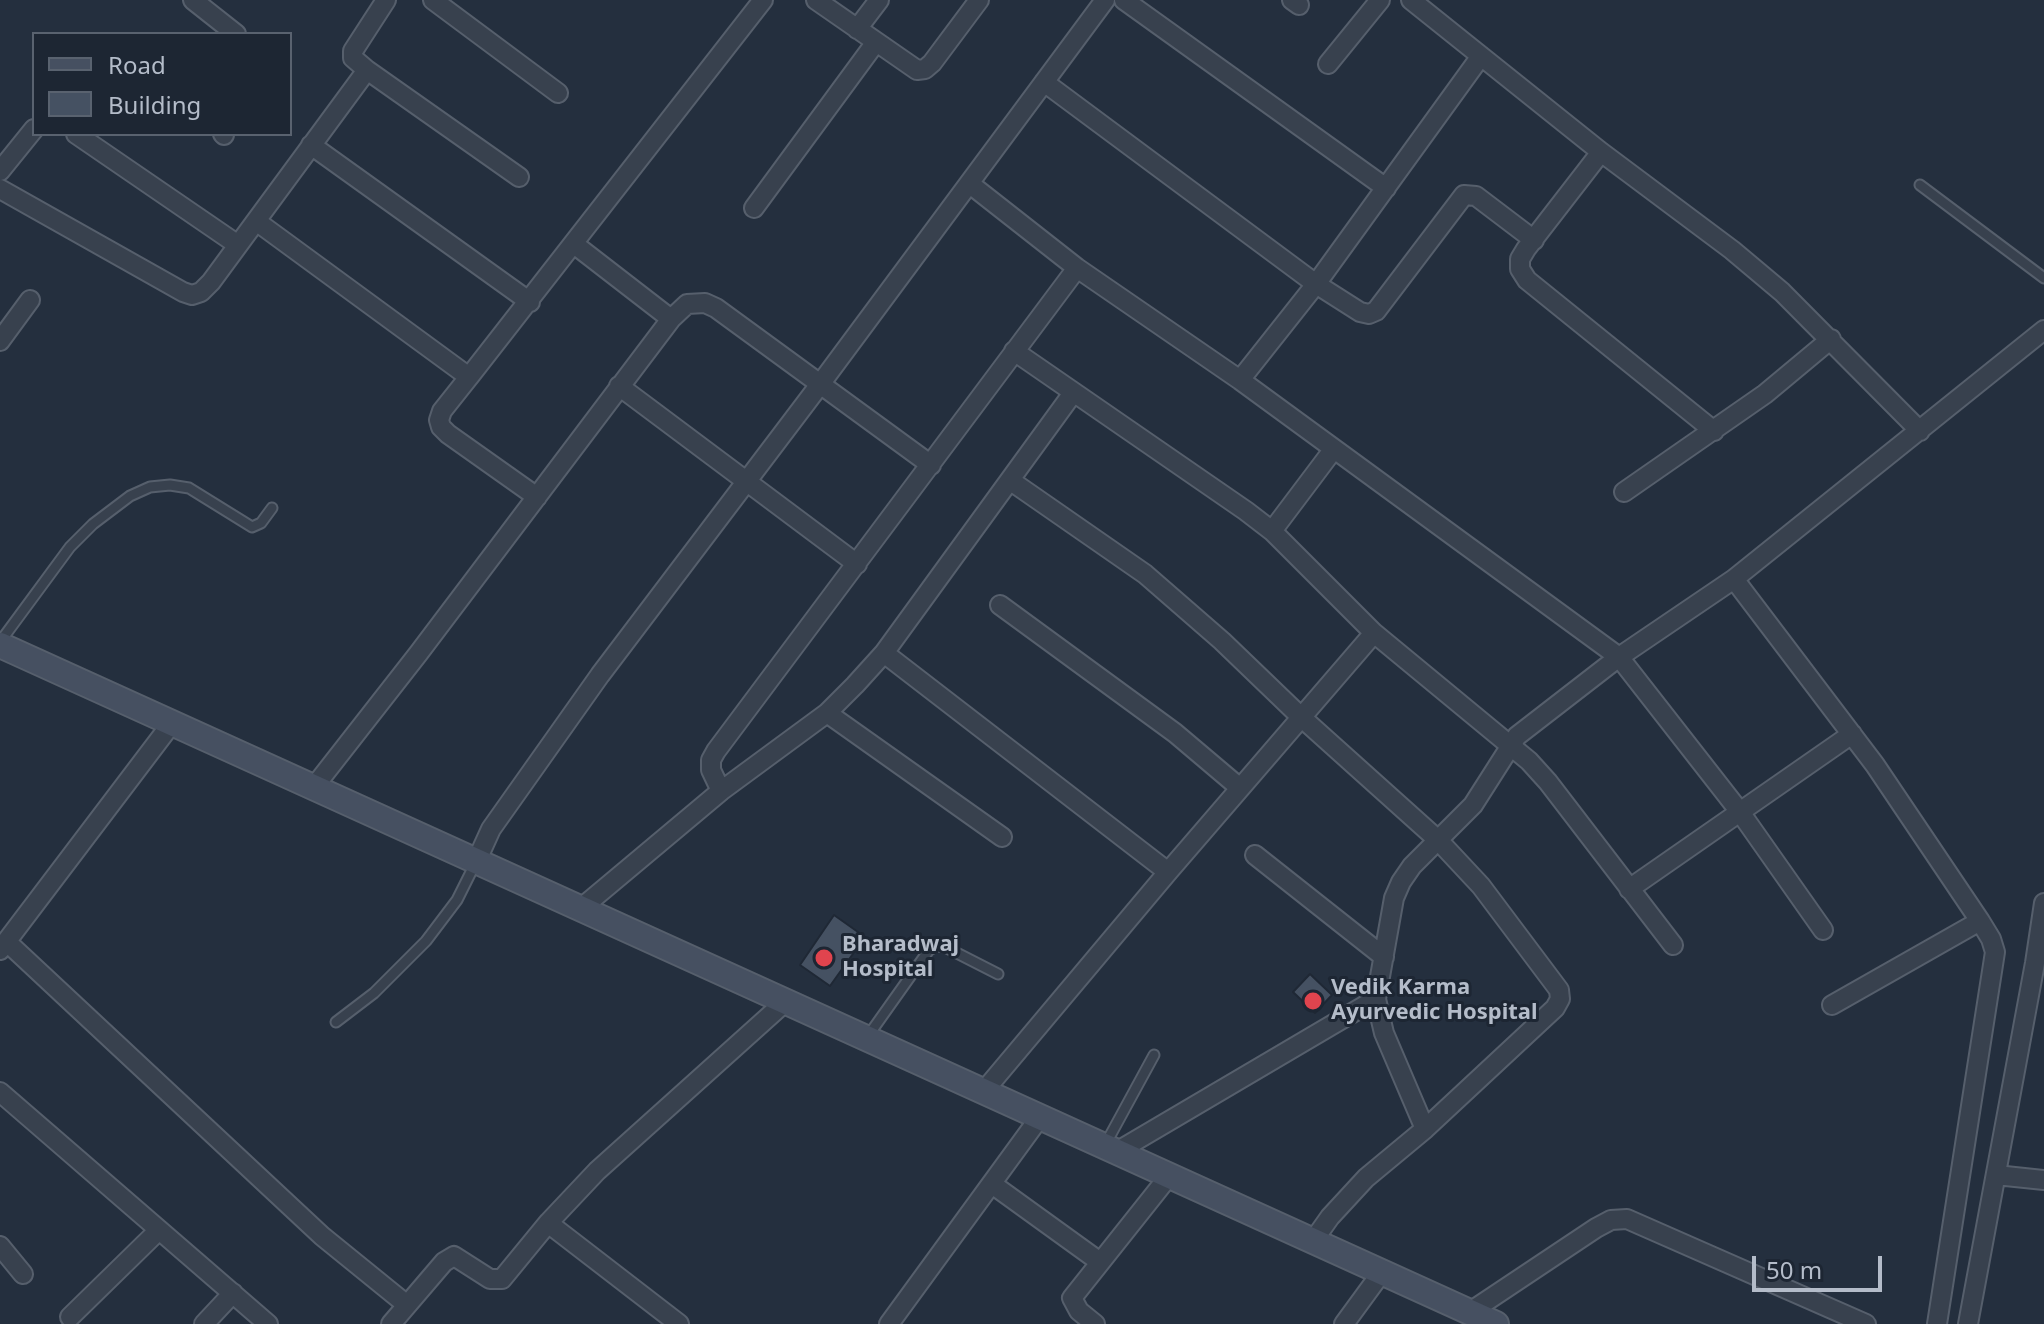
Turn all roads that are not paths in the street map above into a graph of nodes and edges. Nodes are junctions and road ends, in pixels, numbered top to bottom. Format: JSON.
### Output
{"nodes":[{"id":1,"x":193,"y":0,"type":"edge"},
{"id":2,"x":386,"y":0,"type":"edge"},
{"id":3,"x":433,"y":0,"type":"edge"},
{"id":4,"x":763,"y":0,"type":"edge"},
{"id":5,"x":816,"y":0,"type":"edge"},
{"id":6,"x":879,"y":0,"type":"edge"},
{"id":7,"x":979,"y":0,"type":"edge"},
{"id":8,"x":1105,"y":0,"type":"edge"},
{"id":9,"x":1124,"y":0,"type":"edge"},
{"id":10,"x":1380,"y":0,"type":"edge"},
{"id":11,"x":1411,"y":0,"type":"edge"},
{"id":12,"x":857,"y":29,"type":"junction"},
{"id":13,"x":233,"y":32,"type":"edge"},
{"id":14,"x":876,"y":42,"type":"junction"},
{"id":15,"x":1481,"y":56,"type":"junction"},
{"id":16,"x":1328,"y":64,"type":"dead end"},
{"id":17,"x":367,"y":70,"type":"junction"},
{"id":18,"x":1044,"y":82,"type":"junction"},
{"id":19,"x":558,"y":93,"type":"dead end"},
{"id":20,"x":32,"y":131,"type":"edge"},
{"id":21,"x":79,"y":136,"type":"edge"},
{"id":22,"x":311,"y":145,"type":"junction"},
{"id":23,"x":1601,"y":152,"type":"junction"},
{"id":24,"x":0,"y":171,"type":"edge"},
{"id":25,"x":519,"y":177,"type":"dead end"},
{"id":26,"x":970,"y":184,"type":"junction"},
{"id":27,"x":1920,"y":185,"type":"dead end"},
{"id":28,"x":1386,"y":188,"type":"junction"},
{"id":29,"x":0,"y":189,"type":"edge"},
{"id":30,"x":754,"y":208,"type":"dead end"},
{"id":31,"x":256,"y":221,"type":"junction"},
{"id":32,"x":1534,"y":240,"type":"junction"},
{"id":33,"x":574,"y":244,"type":"junction"},
{"id":34,"x":238,"y":245,"type":"junction"},
{"id":35,"x":1077,"y":268,"type":"junction"},
{"id":36,"x":2044,"y":278,"type":"edge"},
{"id":37,"x":1316,"y":284,"type":"junction"},
{"id":38,"x":30,"y":300,"type":"dead end"},
{"id":39,"x":530,"y":302,"type":"junction"},
{"id":40,"x":671,"y":319,"type":"junction"},
{"id":41,"x":2044,"y":330,"type":"edge"},
{"id":42,"x":1831,"y":339,"type":"junction"},
{"id":43,"x":0,"y":341,"type":"edge"},
{"id":44,"x":1014,"y":351,"type":"junction"},
{"id":45,"x":469,"y":377,"type":"junction"},
{"id":46,"x":1240,"y":380,"type":"junction"},
{"id":47,"x":821,"y":383,"type":"junction"},
{"id":48,"x":619,"y":386,"type":"junction"},
{"id":49,"x":1073,"y":393,"type":"junction"},
{"id":50,"x":1714,"y":431,"type":"junction"},
{"id":51,"x":1920,"y":431,"type":"junction"},
{"id":52,"x":1333,"y":450,"type":"junction"},
{"id":53,"x":931,"y":465,"type":"junction"},
{"id":54,"x":746,"y":481,"type":"junction"},
{"id":55,"x":1011,"y":481,"type":"junction"},
{"id":56,"x":1624,"y":492,"type":"dead end"},
{"id":57,"x":537,"y":497,"type":"junction"},
{"id":58,"x":272,"y":508,"type":"dead end"},
{"id":59,"x":1272,"y":531,"type":"junction"},
{"id":60,"x":857,"y":564,"type":"junction"},
{"id":61,"x":1734,"y":579,"type":"junction"},
{"id":62,"x":1000,"y":605,"type":"dead end"},
{"id":63,"x":1374,"y":633,"type":"junction"},
{"id":64,"x":0,"y":643,"type":"edge"},
{"id":65,"x":884,"y":653,"type":"junction"},
{"id":66,"x":1619,"y":657,"type":"junction"},
{"id":67,"x":827,"y":713,"type":"junction"},
{"id":68,"x":1301,"y":717,"type":"junction"},
{"id":69,"x":172,"y":723,"type":"junction"},
{"id":70,"x":1852,"y":734,"type":"junction"},
{"id":71,"x":1510,"y":744,"type":"junction"},
{"id":72,"x":314,"y":787,"type":"junction"},
{"id":73,"x":1240,"y":788,"type":"junction"},
{"id":74,"x":721,"y":791,"type":"junction"},
{"id":75,"x":1740,"y":812,"type":"junction"},
{"id":76,"x":1002,"y":837,"type":"dead end"},
{"id":77,"x":1438,"y":840,"type":"junction"},
{"id":78,"x":1255,"y":855,"type":"dead end"},
{"id":79,"x":476,"y":862,"type":"junction"},
{"id":80,"x":1168,"y":872,"type":"junction"},
{"id":81,"x":1629,"y":889,"type":"junction"},
{"id":82,"x":2044,"y":903,"type":"edge"},
{"id":83,"x":579,"y":910,"type":"junction"},
{"id":84,"x":1980,"y":921,"type":"junction"},
{"id":85,"x":1823,"y":930,"type":"dead end"},
{"id":86,"x":1673,"y":945,"type":"dead end"},
{"id":87,"x":3,"y":946,"type":"edge"},
{"id":88,"x":1384,"y":957,"type":"junction"},
{"id":89,"x":998,"y":974,"type":"dead end"},
{"id":90,"x":1376,"y":999,"type":"junction"},
{"id":91,"x":785,"y":1002,"type":"junction"},
{"id":92,"x":1832,"y":1005,"type":"dead end"},
{"id":93,"x":336,"y":1022,"type":"dead end"},
{"id":94,"x":866,"y":1039,"type":"junction"},
{"id":95,"x":1154,"y":1055,"type":"dead end"},
{"id":96,"x":984,"y":1091,"type":"junction"},
{"id":97,"x":0,"y":1093,"type":"edge"},
{"id":98,"x":1040,"y":1117,"type":"junction"},
{"id":99,"x":1425,"y":1129,"type":"junction"},
{"id":100,"x":1112,"y":1148,"type":"junction"},
{"id":101,"x":1996,"y":1175,"type":"junction"},
{"id":102,"x":1169,"y":1176,"type":"junction"},
{"id":103,"x":2044,"y":1180,"type":"edge"},
{"id":104,"x":992,"y":1184,"type":"junction"},
{"id":105,"x":548,"y":1223,"type":"junction"},
{"id":106,"x":159,"y":1230,"type":"junction"},
{"id":107,"x":1313,"y":1241,"type":"junction"},
{"id":108,"x":0,"y":1246,"type":"edge"},
{"id":109,"x":1100,"y":1262,"type":"junction"},
{"id":110,"x":1382,"y":1272,"type":"junction"},
{"id":111,"x":23,"y":1274,"type":"dead end"},
{"id":112,"x":233,"y":1293,"type":"junction"},
{"id":113,"x":407,"y":1305,"type":"junction"},
{"id":114,"x":1470,"y":1312,"type":"junction"},
{"id":115,"x":70,"y":1317,"type":"dead end"},
{"id":116,"x":204,"y":1324,"type":"edge"},
{"id":117,"x":268,"y":1324,"type":"edge"},
{"id":118,"x":391,"y":1324,"type":"edge"},
{"id":119,"x":679,"y":1324,"type":"edge"},
{"id":120,"x":889,"y":1324,"type":"edge"},
{"id":121,"x":1095,"y":1324,"type":"edge"},
{"id":122,"x":1344,"y":1324,"type":"edge"},
{"id":123,"x":1496,"y":1324,"type":"edge"},
{"id":124,"x":1866,"y":1324,"type":"edge"},
{"id":125,"x":1937,"y":1324,"type":"edge"},
{"id":126,"x":1968,"y":1324,"type":"edge"}],
"edges":[{"from":1,"to":13,"type":"street"},
{"from":2,"to":17,"type":"street"},
{"from":3,"to":19,"type":"street"},
{"from":4,"to":33,"type":"street"},
{"from":5,"to":12,"type":"street"},
{"from":6,"to":12,"type":"street"},
{"from":7,"to":14,"type":"street"},
{"from":8,"to":18,"type":"street"},
{"from":9,"to":28,"type":"street"},
{"from":10,"to":16,"type":"street"},
{"from":11,"to":15,"type":"street"},
{"from":12,"to":14,"type":"street"},
{"from":14,"to":30,"type":"street"},
{"from":15,"to":23,"type":"street"},
{"from":15,"to":28,"type":"street"},
{"from":17,"to":22,"type":"street"},
{"from":17,"to":25,"type":"street"},
{"from":18,"to":26,"type":"street"},
{"from":18,"to":37,"type":"street"},
{"from":20,"to":24,"type":"street"},
{"from":21,"to":34,"type":"street"},
{"from":22,"to":31,"type":"street"},
{"from":22,"to":39,"type":"street"},
{"from":23,"to":32,"type":"street"},
{"from":23,"to":42,"type":"street"},
{"from":26,"to":35,"type":"street"},
{"from":26,"to":47,"type":"street"},
{"from":27,"to":36,"type":"lane"},
{"from":28,"to":37,"type":"street"},
{"from":29,"to":34,"type":"street"},
{"from":31,"to":34,"type":"street"},
{"from":31,"to":45,"type":"street"},
{"from":32,"to":37,"type":"street"},
{"from":32,"to":50,"type":"street"},
{"from":33,"to":39,"type":"street"},
{"from":33,"to":40,"type":"street"},
{"from":35,"to":44,"type":"street"},
{"from":35,"to":46,"type":"street"},
{"from":37,"to":46,"type":"street"},
{"from":38,"to":43,"type":"street"},
{"from":39,"to":45,"type":"street"},
{"from":40,"to":47,"type":"street"},
{"from":40,"to":48,"type":"street"},
{"from":41,"to":51,"type":"street"},
{"from":42,"to":50,"type":"street"},
{"from":42,"to":51,"type":"street"},
{"from":44,"to":49,"type":"street"},
{"from":44,"to":53,"type":"street"},
{"from":45,"to":57,"type":"street"},
{"from":46,"to":52,"type":"street"},
{"from":47,"to":53,"type":"street"},
{"from":47,"to":54,"type":"street"},
{"from":48,"to":54,"type":"street"},
{"from":48,"to":57,"type":"street"},
{"from":49,"to":55,"type":"street"},
{"from":49,"to":59,"type":"street"},
{"from":50,"to":56,"type":"street"},
{"from":51,"to":61,"type":"street"},
{"from":52,"to":59,"type":"street"},
{"from":52,"to":66,"type":"street"},
{"from":53,"to":60,"type":"street"},
{"from":54,"to":60,"type":"street"},
{"from":54,"to":79,"type":"street"},
{"from":55,"to":65,"type":"street"},
{"from":55,"to":68,"type":"street"},
{"from":57,"to":72,"type":"street"},
{"from":58,"to":64,"type":"lane"},
{"from":59,"to":63,"type":"street"},
{"from":60,"to":74,"type":"street"},
{"from":61,"to":66,"type":"street"},
{"from":61,"to":70,"type":"street"},
{"from":62,"to":73,"type":"street"},
{"from":63,"to":68,"type":"street"},
{"from":63,"to":71,"type":"street"},
{"from":64,"to":69,"type":"main road"},
{"from":65,"to":67,"type":"street"},
{"from":65,"to":80,"type":"street"},
{"from":66,"to":71,"type":"street"},
{"from":66,"to":75,"type":"street"},
{"from":67,"to":74,"type":"street"},
{"from":67,"to":76,"type":"street"},
{"from":68,"to":73,"type":"street"},
{"from":68,"to":77,"type":"street"},
{"from":69,"to":72,"type":"main road"},
{"from":69,"to":87,"type":"street"},
{"from":70,"to":75,"type":"street"},
{"from":70,"to":84,"type":"street"},
{"from":71,"to":77,"type":"street"},
{"from":71,"to":81,"type":"street"},
{"from":72,"to":79,"type":"main road"},
{"from":73,"to":80,"type":"street"},
{"from":74,"to":83,"type":"street"},
{"from":75,"to":81,"type":"street"},
{"from":75,"to":85,"type":"street"},
{"from":77,"to":88,"type":"street"},
{"from":77,"to":99,"type":"street"},
{"from":78,"to":88,"type":"street"},
{"from":79,"to":83,"type":"main road"},
{"from":79,"to":93,"type":"lane"},
{"from":80,"to":96,"type":"street"},
{"from":81,"to":86,"type":"street"},
{"from":82,"to":101,"type":"street"},
{"from":83,"to":91,"type":"main road"},
{"from":84,"to":92,"type":"street"},
{"from":84,"to":125,"type":"street"},
{"from":87,"to":113,"type":"street"},
{"from":88,"to":90,"type":"street"},
{"from":89,"to":94,"type":"lane"},
{"from":90,"to":99,"type":"street"},
{"from":90,"to":100,"type":"street"},
{"from":91,"to":94,"type":"main road"},
{"from":91,"to":105,"type":"street"},
{"from":94,"to":96,"type":"main road"},
{"from":95,"to":100,"type":"lane"},
{"from":96,"to":98,"type":"main road"},
{"from":97,"to":106,"type":"street"},
{"from":98,"to":100,"type":"main road"},
{"from":98,"to":104,"type":"street"},
{"from":99,"to":107,"type":"street"},
{"from":100,"to":102,"type":"main road"},
{"from":101,"to":103,"type":"street"},
{"from":101,"to":126,"type":"street"},
{"from":102,"to":107,"type":"main road"},
{"from":102,"to":109,"type":"street"},
{"from":104,"to":109,"type":"street"},
{"from":104,"to":120,"type":"street"},
{"from":105,"to":113,"type":"street"},
{"from":105,"to":119,"type":"street"},
{"from":106,"to":112,"type":"street"},
{"from":106,"to":115,"type":"street"},
{"from":107,"to":110,"type":"main road"},
{"from":108,"to":111,"type":"street"},
{"from":109,"to":121,"type":"street"},
{"from":110,"to":114,"type":"main road"},
{"from":110,"to":122,"type":"street"},
{"from":112,"to":116,"type":"street"},
{"from":112,"to":117,"type":"street"},
{"from":113,"to":118,"type":"street"},
{"from":114,"to":123,"type":"main road"},
{"from":114,"to":124,"type":"street"}]}
